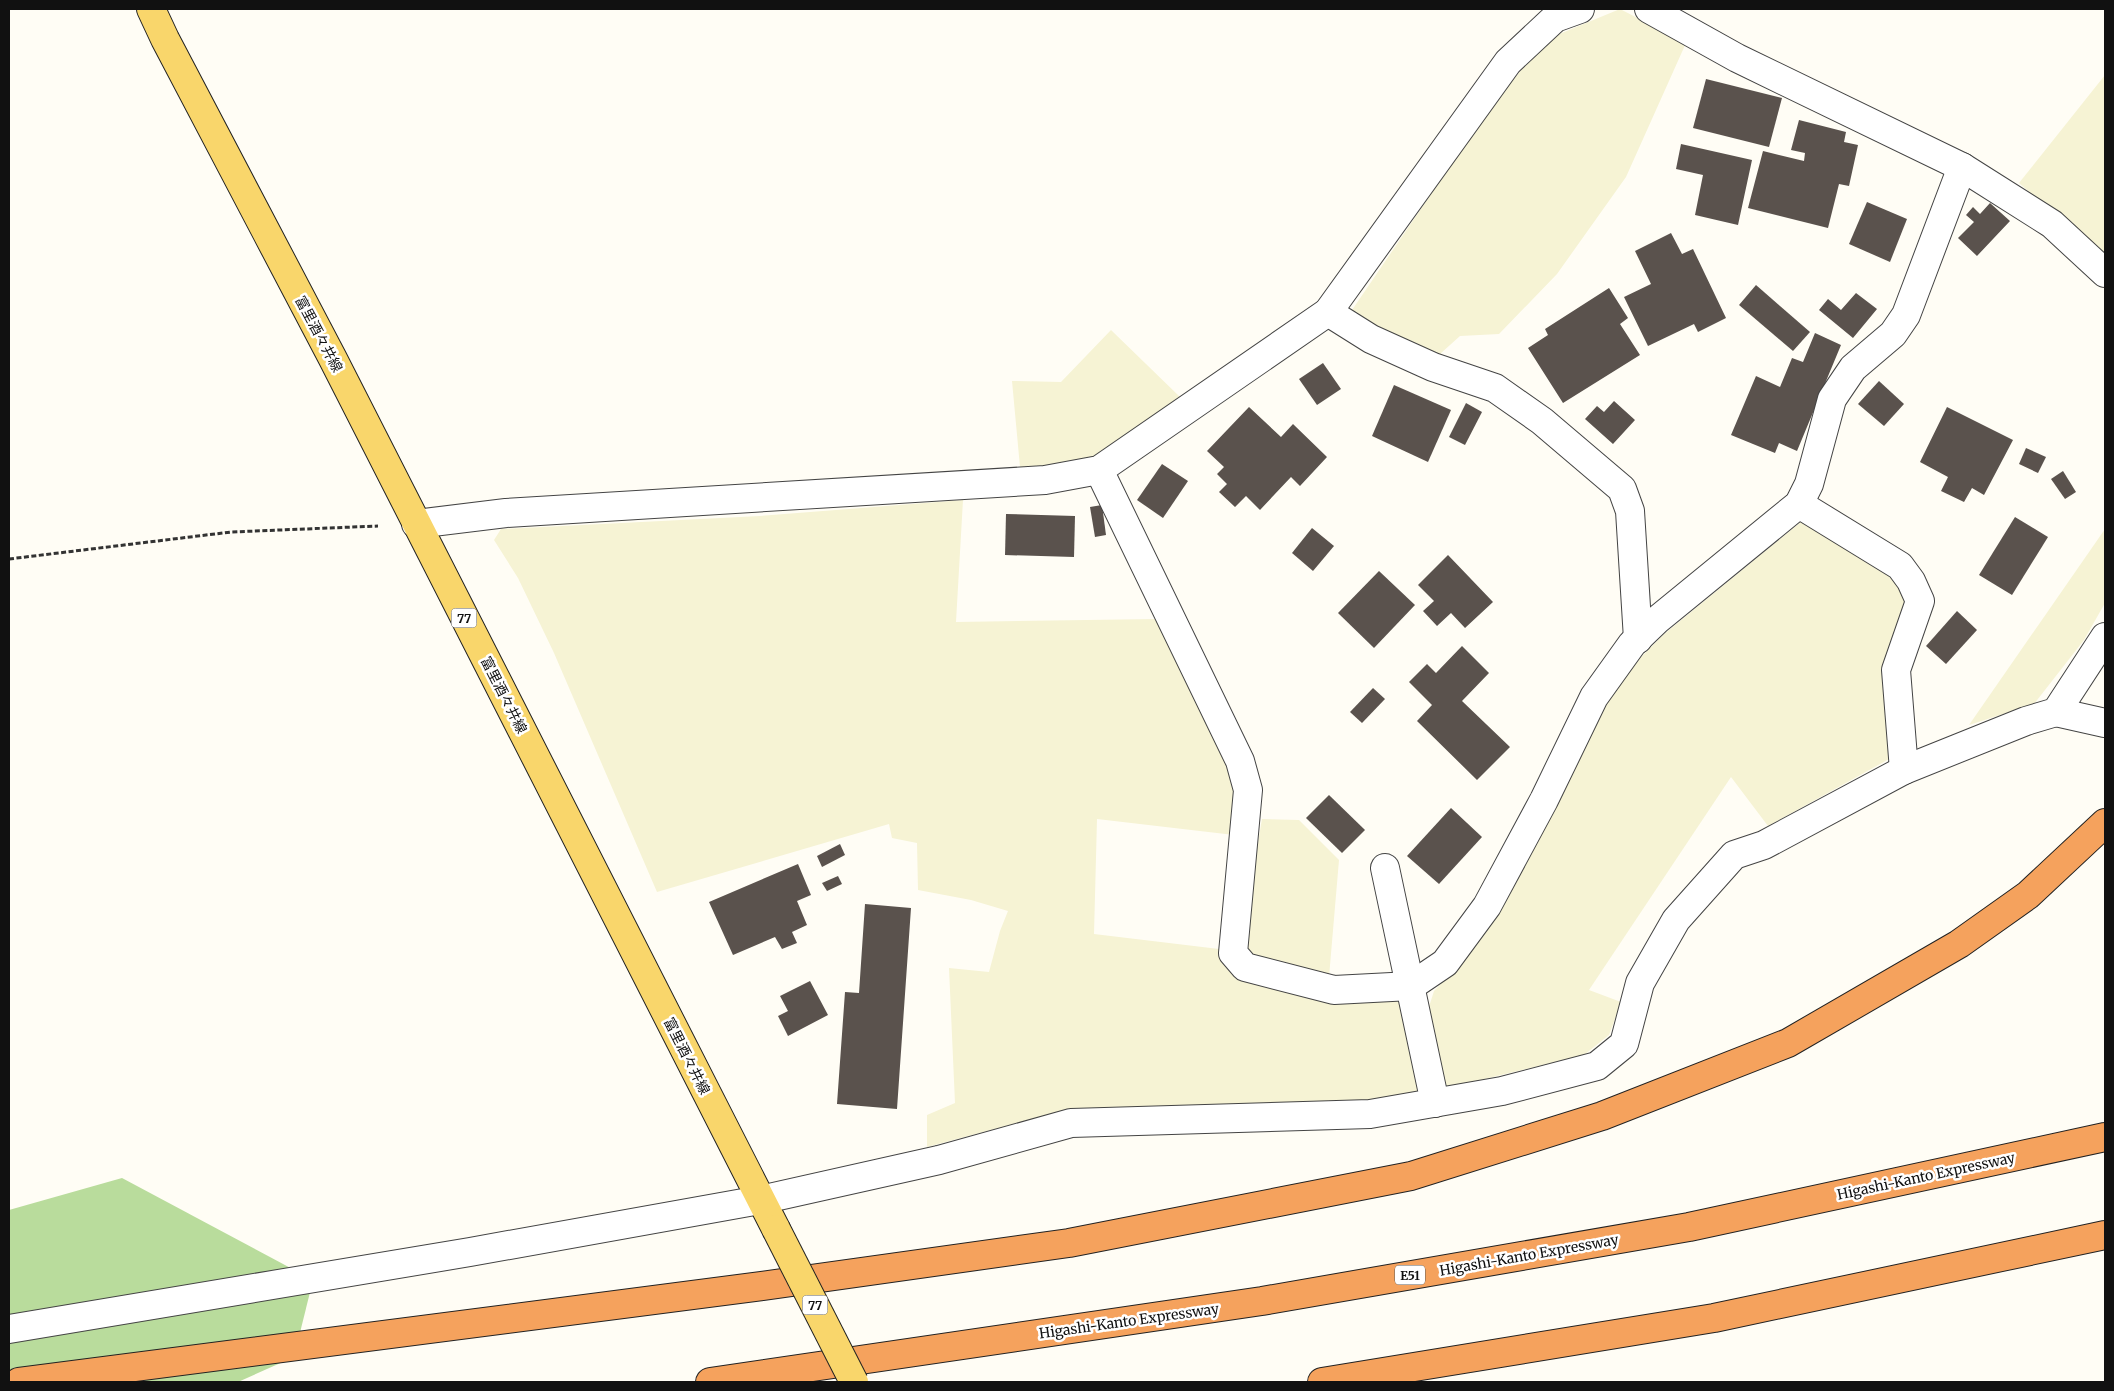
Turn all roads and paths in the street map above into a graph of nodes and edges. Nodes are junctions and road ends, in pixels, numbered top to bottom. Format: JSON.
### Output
{"nodes":[{"id":1,"x":152,"y":9,"type":"edge"},
{"id":2,"x":1580,"y":9,"type":"edge"},
{"id":3,"x":1649,"y":9,"type":"edge"},
{"id":4,"x":1962,"y":167,"type":"junction"},
{"id":5,"x":2105,"y":273,"type":"edge"},
{"id":6,"x":1328,"y":312,"type":"junction"},
{"id":7,"x":1099,"y":470,"type":"junction"},
{"id":8,"x":1799,"y":504,"type":"junction"},
{"id":9,"x":416,"y":524,"type":"junction"},
{"id":10,"x":9,"y":559,"type":"edge"},
{"id":11,"x":2105,"y":637,"type":"edge"},
{"id":12,"x":1638,"y":639,"type":"junction"},
{"id":13,"x":2056,"y":712,"type":"junction"},
{"id":14,"x":2105,"y":723,"type":"edge"},
{"id":15,"x":1904,"y":770,"type":"junction"},
{"id":16,"x":2105,"y":823,"type":"edge"},
{"id":17,"x":1385,"y":868,"type":"dead end"},
{"id":18,"x":1411,"y":986,"type":"junction"},
{"id":19,"x":1435,"y":1104,"type":"junction"},
{"id":20,"x":2105,"y":1137,"type":"edge"},
{"id":21,"x":760,"y":1200,"type":"junction"},
{"id":22,"x":2105,"y":1236,"type":"edge"},
{"id":23,"x":9,"y":1329,"type":"edge"},
{"id":24,"x":19,"y":1382,"type":"edge"},
{"id":25,"x":710,"y":1382,"type":"edge"},
{"id":26,"x":854,"y":1382,"type":"edge"},
{"id":27,"x":1322,"y":1382,"type":"edge"}],
"edges":[{"from":1,"to":9,"type":"main road","name":"富里酒々井線","number":"77"},
{"from":2,"to":6,"type":"street"},
{"from":3,"to":4,"type":"street"},
{"from":4,"to":5,"type":"street"},
{"from":4,"to":8,"type":"street"},
{"from":6,"to":7,"type":"street"},
{"from":6,"to":12,"type":"street"},
{"from":7,"to":9,"type":"street"},
{"from":7,"to":18,"type":"street"},
{"from":8,"to":12,"type":"street"},
{"from":8,"to":15,"type":"street"},
{"from":9,"to":10,"type":"path"},
{"from":9,"to":21,"type":"main road","name":"富里酒々井線","number":"77"},
{"from":11,"to":13,"type":"street"},
{"from":12,"to":18,"type":"street"},
{"from":13,"to":14,"type":"street"},
{"from":13,"to":15,"type":"street"},
{"from":15,"to":19,"type":"street"},
{"from":16,"to":24,"type":"highway"},
{"from":17,"to":18,"type":"street"},
{"from":18,"to":19,"type":"street"},
{"from":19,"to":21,"type":"street"},
{"from":20,"to":25,"type":"highway","name":"Higashi-Kanto Expressway","number":"E51"},
{"from":21,"to":23,"type":"street"},
{"from":21,"to":26,"type":"main road","name":"富里酒々井線","number":"77","bridge":true},
{"from":22,"to":27,"type":"highway"}]}
